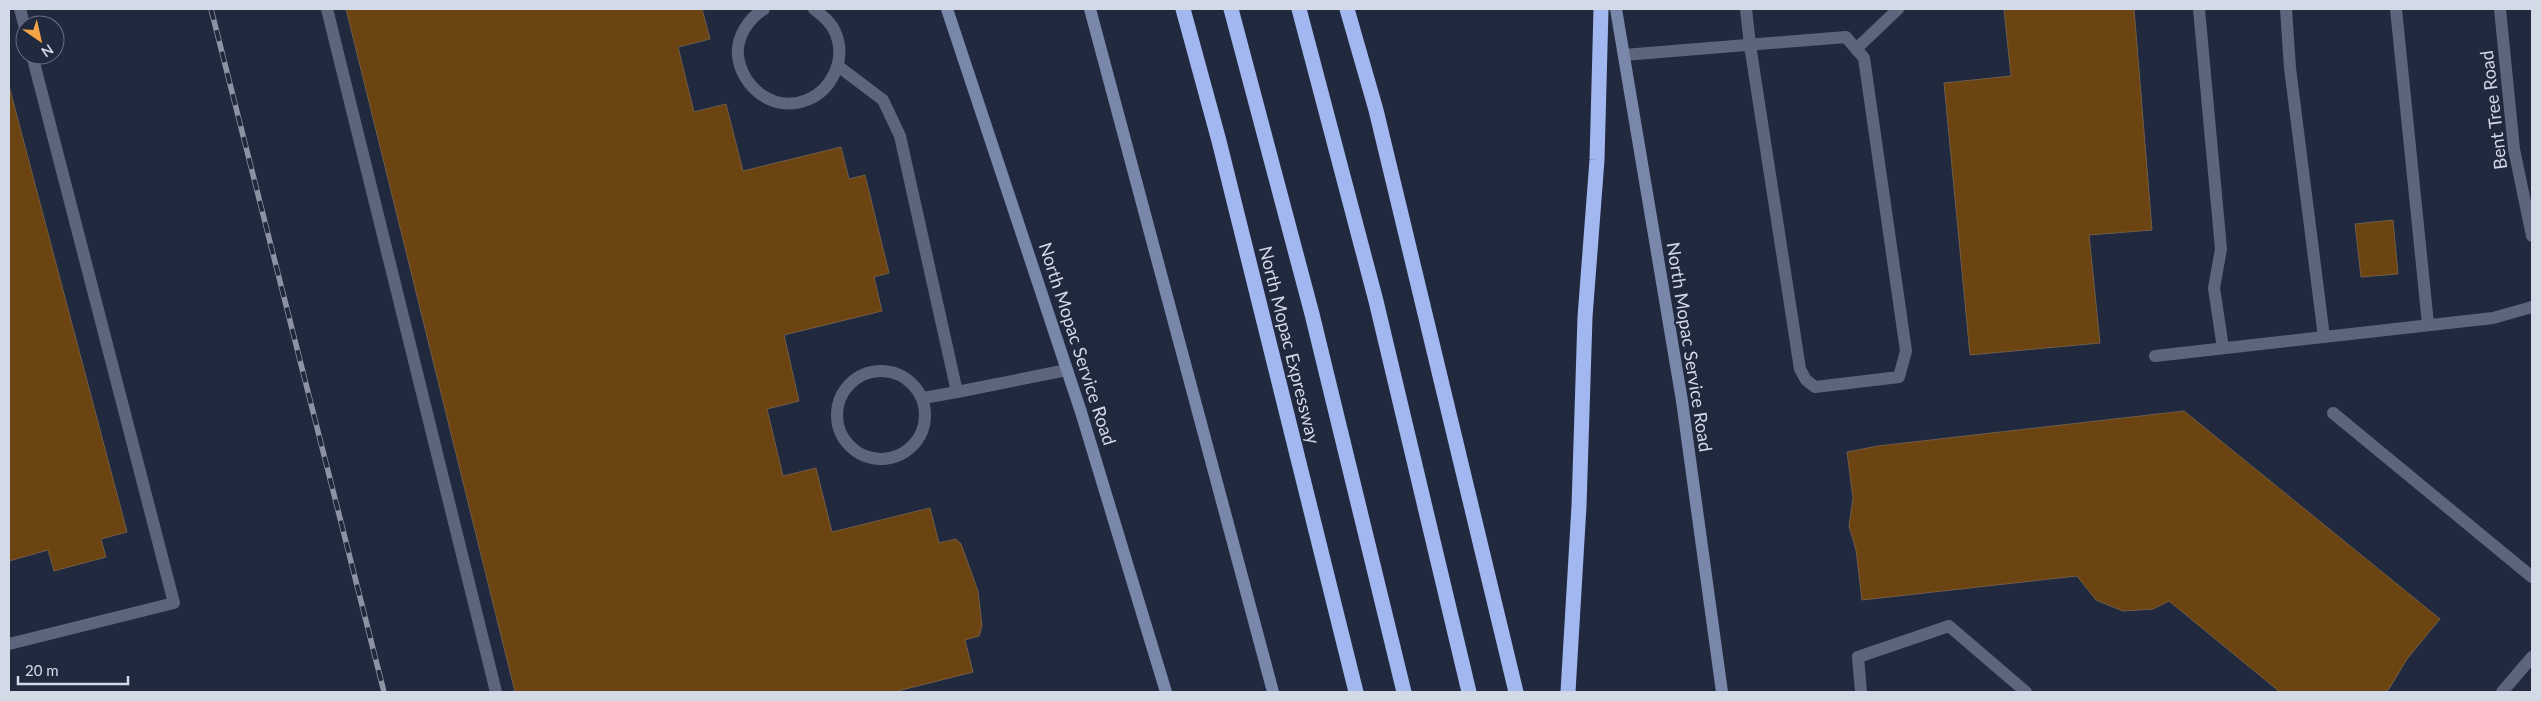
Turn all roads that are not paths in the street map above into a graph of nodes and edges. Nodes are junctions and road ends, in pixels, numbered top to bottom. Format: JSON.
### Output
{"nodes":[{"id":1,"x":327,"y":9,"type":"edge"},
{"id":2,"x":764,"y":9,"type":"edge"},
{"id":3,"x":814,"y":9,"type":"edge"},
{"id":4,"x":947,"y":9,"type":"edge"},
{"id":5,"x":1090,"y":9,"type":"edge"},
{"id":6,"x":1183,"y":9,"type":"edge"},
{"id":7,"x":1231,"y":9,"type":"edge"},
{"id":8,"x":1299,"y":9,"type":"edge"},
{"id":9,"x":1347,"y":9,"type":"edge"},
{"id":10,"x":1602,"y":9,"type":"edge"},
{"id":11,"x":1616,"y":9,"type":"edge"},
{"id":12,"x":1746,"y":9,"type":"edge"},
{"id":13,"x":1898,"y":9,"type":"edge"},
{"id":14,"x":2199,"y":9,"type":"edge"},
{"id":15,"x":2286,"y":9,"type":"edge"},
{"id":16,"x":2396,"y":9,"type":"edge"},
{"id":17,"x":2500,"y":9,"type":"edge"},
{"id":18,"x":1750,"y":45,"type":"junction"},
{"id":19,"x":1856,"y":48,"type":"junction"},
{"id":20,"x":1624,"y":55,"type":"junction"},
{"id":21,"x":35,"y":65,"type":"edge"},
{"id":22,"x":838,"y":66,"type":"junction"},
{"id":23,"x":2532,"y":236,"type":"edge"},
{"id":24,"x":2532,"y":307,"type":"edge"},
{"id":25,"x":2428,"y":324,"type":"junction"},
{"id":26,"x":2324,"y":337,"type":"junction"},
{"id":27,"x":2223,"y":348,"type":"junction"},
{"id":28,"x":2155,"y":356,"type":"dead end"},
{"id":29,"x":1068,"y":370,"type":"junction"},
{"id":30,"x":957,"y":392,"type":"junction"},
{"id":31,"x":923,"y":398,"type":"junction"},
{"id":32,"x":2333,"y":414,"type":"dead end"},
{"id":33,"x":2532,"y":577,"type":"edge"},
{"id":34,"x":9,"y":644,"type":"edge"},
{"id":35,"x":2532,"y":657,"type":"edge"},
{"id":36,"x":496,"y":692,"type":"edge"},
{"id":37,"x":1166,"y":692,"type":"edge"},
{"id":38,"x":1273,"y":692,"type":"edge"},
{"id":39,"x":1356,"y":692,"type":"edge"},
{"id":40,"x":1404,"y":692,"type":"edge"},
{"id":41,"x":1469,"y":692,"type":"edge"},
{"id":42,"x":1516,"y":692,"type":"edge"},
{"id":43,"x":1568,"y":692,"type":"edge"},
{"id":44,"x":1722,"y":692,"type":"edge"},
{"id":45,"x":1861,"y":692,"type":"edge"},
{"id":46,"x":2026,"y":692,"type":"edge"},
{"id":47,"x":2502,"y":692,"type":"edge"}],
"edges":[{"from":1,"to":36,"type":"street"},
{"from":2,"to":22,"type":"street"},
{"from":3,"to":22,"type":"street"},
{"from":4,"to":29,"type":"main road","name":"North Mopac Service Road"},
{"from":5,"to":38,"type":"main road"},
{"from":6,"to":39,"type":"highway","name":"North Mopac Expressway"},
{"from":7,"to":40,"type":"highway"},
{"from":8,"to":41,"type":"highway"},
{"from":9,"to":42,"type":"highway"},
{"from":10,"to":43,"type":"highway"},
{"from":11,"to":20,"type":"main road","name":"North Mopac Service Road"},
{"from":12,"to":18,"type":"street"},
{"from":13,"to":19,"type":"street"},
{"from":14,"to":27,"type":"street"},
{"from":15,"to":26,"type":"street"},
{"from":16,"to":25,"type":"street"},
{"from":17,"to":23,"type":"street","name":"Bent Tree Road"},
{"from":18,"to":19,"type":"street"},
{"from":18,"to":19,"type":"street"},
{"from":18,"to":20,"type":"street"},
{"from":20,"to":44,"type":"main road","name":"North Mopac Service Road"},
{"from":21,"to":34,"type":"street"},
{"from":22,"to":30,"type":"street"},
{"from":24,"to":25,"type":"street"},
{"from":25,"to":26,"type":"street"},
{"from":26,"to":27,"type":"street"},
{"from":27,"to":28,"type":"street"},
{"from":29,"to":30,"type":"street"},
{"from":29,"to":37,"type":"main road","name":"North Mopac Service Road"},
{"from":30,"to":31,"type":"street"},
{"from":31,"to":31,"type":"street"},
{"from":32,"to":33,"type":"street"},
{"from":35,"to":47,"type":"street"},
{"from":45,"to":46,"type":"street"}]}
